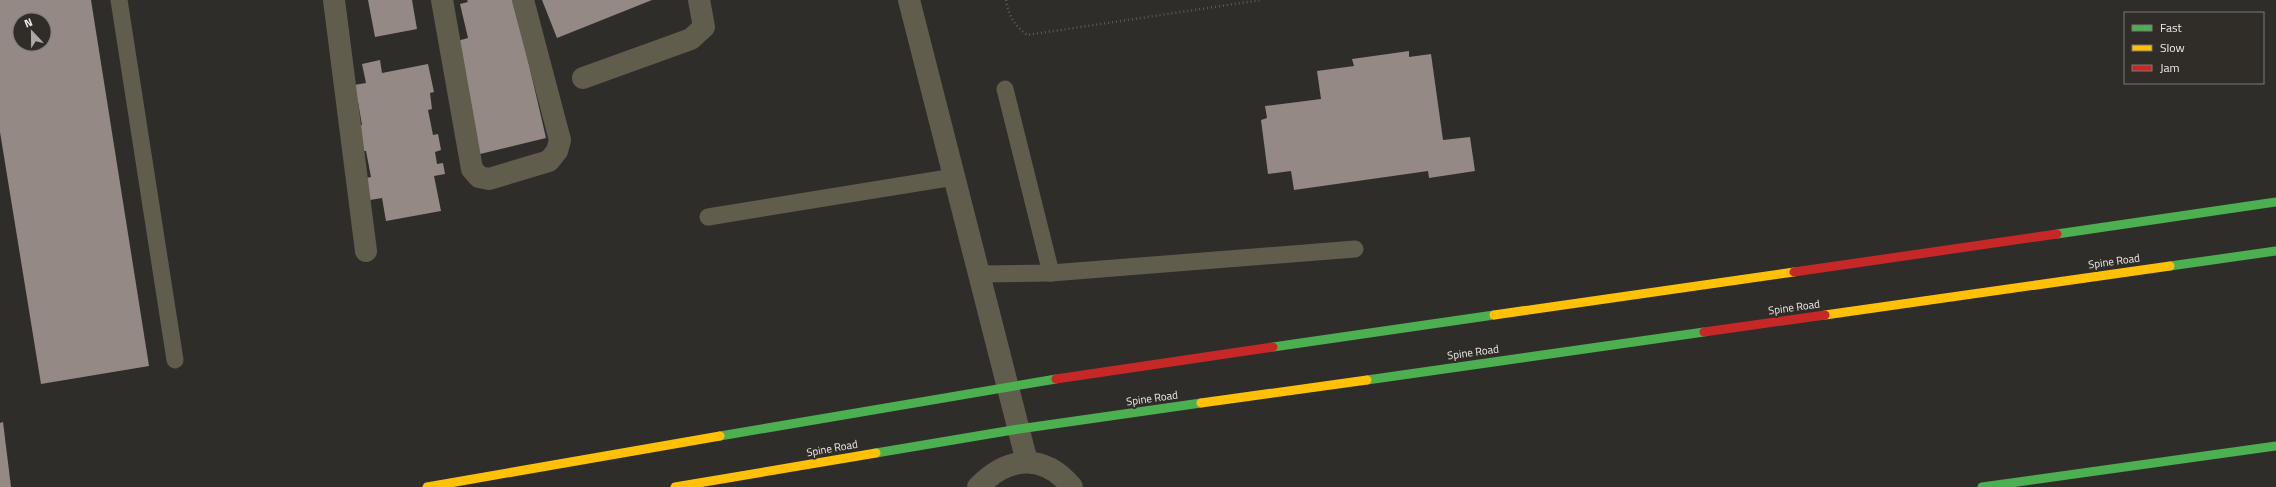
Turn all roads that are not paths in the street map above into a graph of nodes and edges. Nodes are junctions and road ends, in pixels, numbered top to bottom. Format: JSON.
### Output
{"nodes":[{"id":1,"x":119,"y":0,"type":"edge"},
{"id":2,"x":334,"y":0,"type":"edge"},
{"id":3,"x":442,"y":0,"type":"edge"},
{"id":4,"x":523,"y":0,"type":"edge"},
{"id":5,"x":699,"y":0,"type":"edge"},
{"id":6,"x":909,"y":0,"type":"edge"},
{"id":7,"x":583,"y":78,"type":"dead end"},
{"id":8,"x":1005,"y":89,"type":"dead end"},
{"id":9,"x":954,"y":177,"type":"junction"},
{"id":10,"x":2276,"y":202,"type":"edge"},
{"id":11,"x":708,"y":217,"type":"dead end"},
{"id":12,"x":1355,"y":249,"type":"dead end"},
{"id":13,"x":366,"y":251,"type":"dead end"},
{"id":14,"x":2276,"y":251,"type":"edge"},
{"id":15,"x":1050,"y":273,"type":"junction"},
{"id":16,"x":980,"y":274,"type":"junction"},
{"id":17,"x":175,"y":360,"type":"dead end"},
{"id":18,"x":1007,"y":386,"type":"junction"},
{"id":19,"x":1018,"y":429,"type":"junction"},
{"id":20,"x":2276,"y":446,"type":"edge"},
{"id":21,"x":1027,"y":462,"type":"junction"},
{"id":22,"x":427,"y":487,"type":"edge"},
{"id":23,"x":675,"y":487,"type":"edge"},
{"id":24,"x":978,"y":487,"type":"edge"},
{"id":25,"x":1072,"y":487,"type":"edge"},
{"id":26,"x":1982,"y":487,"type":"edge"}],
"edges":[{"from":1,"to":17,"type":"lane"},
{"from":2,"to":13,"type":"street"},
{"from":3,"to":4,"type":"street"},
{"from":5,"to":7,"type":"street"},
{"from":6,"to":9,"type":"street"},
{"from":8,"to":15,"type":"lane"},
{"from":9,"to":11,"type":"lane"},
{"from":9,"to":16,"type":"street"},
{"from":10,"to":18,"type":"main road"},
{"from":12,"to":15,"type":"lane"},
{"from":14,"to":19,"type":"main road","name":"Spine Road"},
{"from":15,"to":16,"type":"lane"},
{"from":16,"to":18,"type":"street"},
{"from":18,"to":19,"type":"street"},
{"from":18,"to":22,"type":"main road"},
{"from":19,"to":21,"type":"street"},
{"from":19,"to":23,"type":"main road","name":"Spine Road"},
{"from":20,"to":26,"type":"main road"},
{"from":21,"to":24,"type":"street"},
{"from":21,"to":25,"type":"street"}]}
